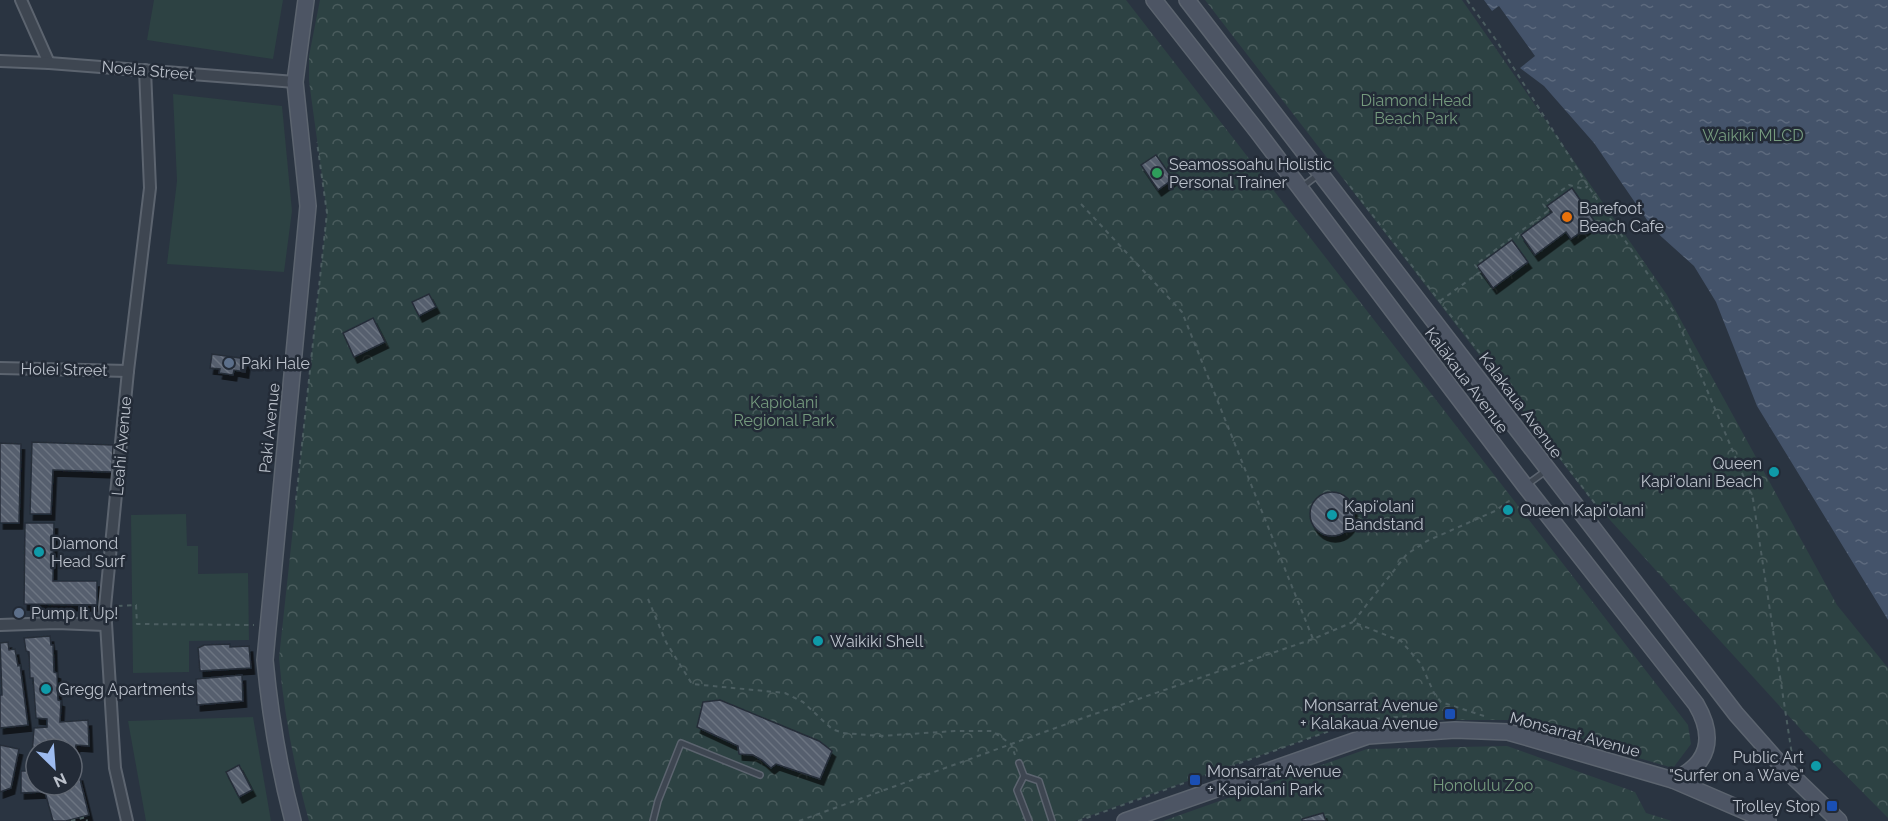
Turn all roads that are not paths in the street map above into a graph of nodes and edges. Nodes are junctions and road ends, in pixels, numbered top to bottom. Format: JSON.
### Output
{"nodes":[{"id":1,"x":21,"y":0,"type":"edge"},
{"id":2,"x":306,"y":0,"type":"edge"},
{"id":3,"x":1154,"y":0,"type":"edge"},
{"id":4,"x":1186,"y":0,"type":"edge"},
{"id":5,"x":0,"y":61,"type":"edge"},
{"id":6,"x":49,"y":63,"type":"junction"},
{"id":7,"x":145,"y":70,"type":"junction"},
{"id":8,"x":296,"y":82,"type":"junction"},
{"id":9,"x":1320,"y":174,"type":"junction"},
{"id":10,"x":1300,"y":188,"type":"junction"},
{"id":11,"x":0,"y":368,"type":"edge"},
{"id":12,"x":128,"y":371,"type":"junction"},
{"id":13,"x":1548,"y":469,"type":"junction"},
{"id":14,"x":1525,"y":486,"type":"junction"},
{"id":15,"x":0,"y":625,"type":"edge"},
{"id":16,"x":105,"y":625,"type":"junction"},
{"id":17,"x":1019,"y":763,"type":"dead end"},
{"id":18,"x":760,"y":775,"type":"dead end"},
{"id":19,"x":1024,"y":776,"type":"junction"},
{"id":20,"x":1673,"y":780,"type":"junction"},
{"id":21,"x":126,"y":820,"type":"edge"},
{"id":22,"x":293,"y":821,"type":"edge"},
{"id":23,"x":653,"y":821,"type":"edge"},
{"id":24,"x":1029,"y":821,"type":"edge"},
{"id":25,"x":1052,"y":821,"type":"edge"},
{"id":26,"x":1125,"y":821,"type":"edge"},
{"id":27,"x":1768,"y":821,"type":"edge"},
{"id":28,"x":1839,"y":821,"type":"edge"}],
"edges":[{"from":1,"to":6,"type":"street"},
{"from":2,"to":8,"type":"street","name":"Paki Avenue"},
{"from":3,"to":10,"type":"street","name":"Kalākaua Avenue"},
{"from":4,"to":9,"type":"street","name":"Kalakaua Avenue"},
{"from":5,"to":6,"type":"street","name":"Noela Street"},
{"from":6,"to":7,"type":"street","name":"Noela Street"},
{"from":7,"to":8,"type":"street","name":"Noela Street"},
{"from":7,"to":12,"type":"street","name":"Leahi Avenue"},
{"from":8,"to":22,"type":"street","name":"Paki Avenue"},
{"from":9,"to":10,"type":"lane"},
{"from":9,"to":13,"type":"street","name":"Kalakaua Avenue"},
{"from":10,"to":14,"type":"street","name":"Kalākaua Avenue"},
{"from":11,"to":12,"type":"street","name":"Holei Street"},
{"from":12,"to":16,"type":"street","name":"Leahi Avenue"},
{"from":13,"to":14,"type":"lane"},
{"from":13,"to":28,"type":"street","name":"Kalakaua Avenue"},
{"from":14,"to":20,"type":"street","name":"Kalākaua Avenue"},
{"from":15,"to":16,"type":"street"},
{"from":16,"to":21,"type":"street","name":"Leahi Avenue"},
{"from":17,"to":19,"type":"lane"},
{"from":18,"to":23,"type":"lane"},
{"from":19,"to":24,"type":"lane"},
{"from":19,"to":25,"type":"lane"},
{"from":20,"to":26,"type":"street","name":"Monsarrat Avenue"},
{"from":20,"to":27,"type":"street","name":"Monsarrat Avenue"}]}
